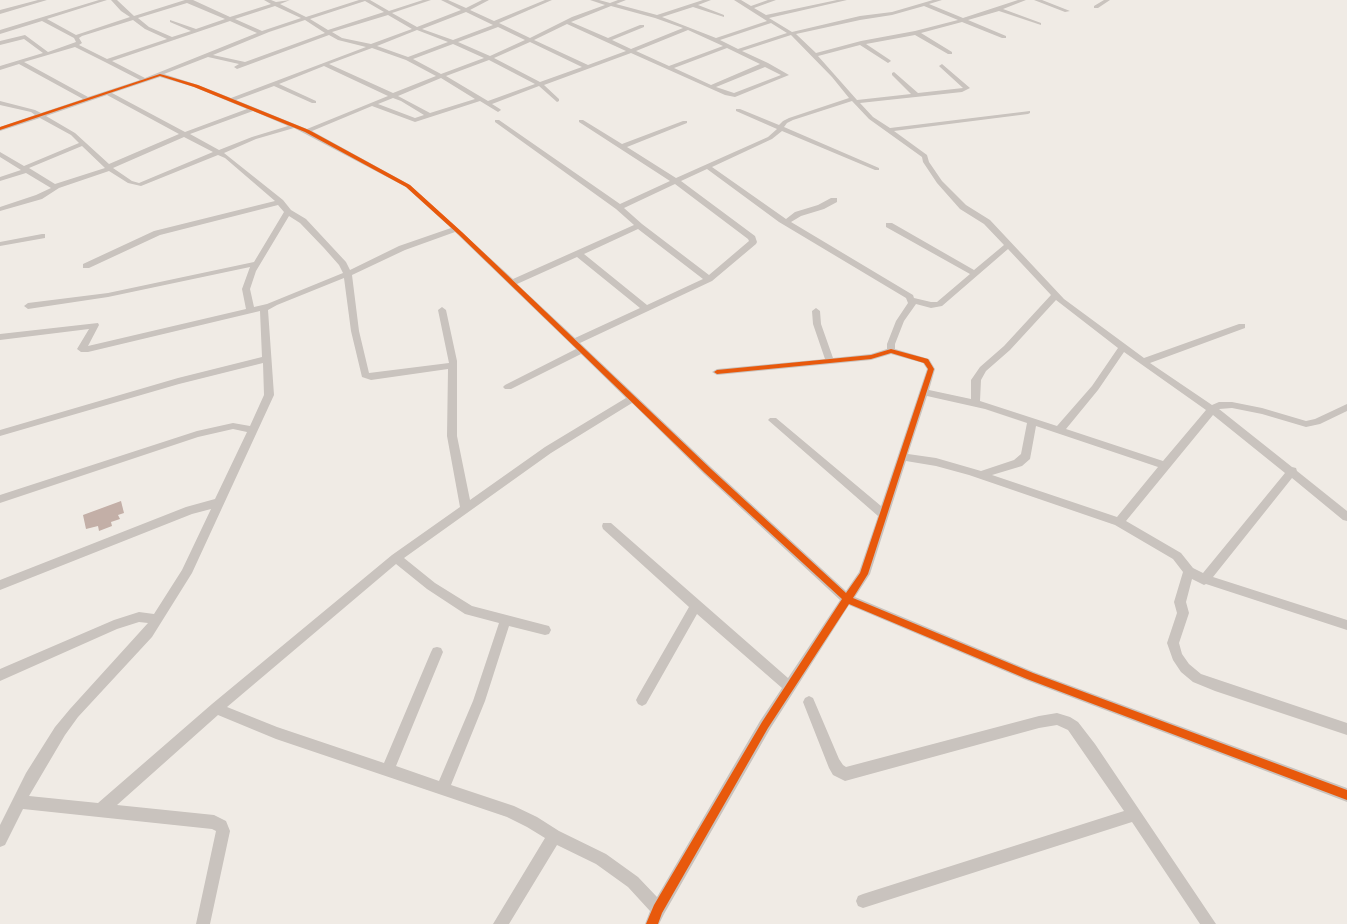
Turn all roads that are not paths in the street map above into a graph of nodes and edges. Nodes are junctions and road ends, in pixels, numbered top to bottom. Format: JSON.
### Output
{"nodes":[{"id":1,"x":44,"y":0,"type":"edge"},
{"id":2,"x":104,"y":0,"type":"edge"},
{"id":3,"x":114,"y":0,"type":"edge"},
{"id":4,"x":189,"y":0,"type":"edge"},
{"id":5,"x":267,"y":0,"type":"edge"},
{"id":6,"x":287,"y":0,"type":"edge"},
{"id":7,"x":365,"y":0,"type":"edge"},
{"id":8,"x":428,"y":0,"type":"edge"},
{"id":9,"x":444,"y":0,"type":"edge"},
{"id":10,"x":486,"y":0,"type":"edge"},
{"id":11,"x":548,"y":0,"type":"edge"},
{"id":12,"x":593,"y":0,"type":"edge"},
{"id":13,"x":623,"y":0,"type":"edge"},
{"id":14,"x":708,"y":0,"type":"edge"},
{"id":15,"x":737,"y":0,"type":"edge"},
{"id":16,"x":773,"y":0,"type":"edge"},
{"id":17,"x":844,"y":0,"type":"edge"},
{"id":18,"x":916,"y":0,"type":"edge"},
{"id":19,"x":939,"y":0,"type":"edge"},
{"id":20,"x":1023,"y":0,"type":"edge"},
{"id":21,"x":1037,"y":0,"type":"edge"},
{"id":22,"x":1107,"y":0,"type":"edge"},
{"id":23,"x":275,"y":4,"type":"junction"},
{"id":24,"x":610,"y":4,"type":"junction"},
{"id":25,"x":924,"y":4,"type":"junction"},
{"id":26,"x":694,"y":5,"type":"junction"},
{"id":27,"x":1096,"y":7,"type":"dead end"},
{"id":28,"x":750,"y":8,"type":"junction"},
{"id":29,"x":998,"y":9,"type":"junction"},
{"id":30,"x":466,"y":10,"type":"junction"},
{"id":31,"x":1067,"y":11,"type":"dead end"},
{"id":32,"x":0,"y":12,"type":"edge"},
{"id":33,"x":387,"y":13,"type":"junction"},
{"id":34,"x":722,"y":16,"type":"dead end"},
{"id":35,"x":657,"y":17,"type":"junction"},
{"id":36,"x":765,"y":17,"type":"junction"},
{"id":37,"x":133,"y":18,"type":"junction"},
{"id":38,"x":305,"y":18,"type":"junction"},
{"id":39,"x":42,"y":19,"type":"junction"},
{"id":40,"x":230,"y":19,"type":"junction"},
{"id":41,"x":962,"y":20,"type":"junction"},
{"id":42,"x":172,"y":21,"type":"dead end"},
{"id":43,"x":567,"y":22,"type":"junction"},
{"id":44,"x":772,"y":22,"type":"junction"},
{"id":45,"x":496,"y":24,"type":"junction"},
{"id":46,"x":1039,"y":24,"type":"dead end"},
{"id":47,"x":642,"y":26,"type":"dead end"},
{"id":48,"x":416,"y":28,"type":"junction"},
{"id":49,"x":688,"y":28,"type":"junction"},
{"id":50,"x":196,"y":31,"type":"junction"},
{"id":51,"x":0,"y":32,"type":"edge"},
{"id":52,"x":262,"y":33,"type":"junction"},
{"id":53,"x":328,"y":33,"type":"junction"},
{"id":54,"x":916,"y":33,"type":"junction"},
{"id":55,"x":793,"y":34,"type":"junction"},
{"id":56,"x":76,"y":37,"type":"junction"},
{"id":57,"x":1004,"y":37,"type":"dead end"},
{"id":58,"x":172,"y":40,"type":"junction"},
{"id":59,"x":532,"y":40,"type":"junction"},
{"id":60,"x":608,"y":40,"type":"junction"},
{"id":61,"x":715,"y":40,"type":"junction"},
{"id":62,"x":454,"y":42,"type":"junction"},
{"id":63,"x":0,"y":43,"type":"edge"},
{"id":64,"x":861,"y":43,"type":"junction"},
{"id":65,"x":76,"y":45,"type":"junction"},
{"id":66,"x":372,"y":46,"type":"junction"},
{"id":67,"x":727,"y":46,"type":"junction"},
{"id":68,"x":633,"y":50,"type":"junction"},
{"id":69,"x":737,"y":51,"type":"junction"},
{"id":70,"x":950,"y":53,"type":"dead end"},
{"id":71,"x":48,"y":54,"type":"junction"},
{"id":72,"x":207,"y":55,"type":"junction"},
{"id":73,"x":816,"y":55,"type":"junction"},
{"id":74,"x":408,"y":59,"type":"junction"},
{"id":75,"x":490,"y":59,"type":"junction"},
{"id":76,"x":107,"y":61,"type":"junction"},
{"id":77,"x":888,"y":61,"type":"dead end"},
{"id":78,"x":21,"y":62,"type":"junction"},
{"id":79,"x":246,"y":64,"type":"junction"},
{"id":80,"x":766,"y":64,"type":"junction"},
{"id":81,"x":326,"y":65,"type":"junction"},
{"id":82,"x":942,"y":66,"type":"dead end"},
{"id":83,"x":237,"y":67,"type":"dead end"},
{"id":84,"x":588,"y":67,"type":"junction"},
{"id":85,"x":0,"y":68,"type":"edge"},
{"id":86,"x":669,"y":68,"type":"junction"},
{"id":87,"x":894,"y":74,"type":"dead end"},
{"id":88,"x":158,"y":75,"type":"junction"},
{"id":89,"x":441,"y":76,"type":"junction"},
{"id":90,"x":144,"y":79,"type":"junction"},
{"id":91,"x":275,"y":84,"type":"junction"},
{"id":92,"x":540,"y":84,"type":"junction"},
{"id":93,"x":711,"y":87,"type":"junction"},
{"id":94,"x":106,"y":92,"type":"junction"},
{"id":95,"x":916,"y":95,"type":"junction"},
{"id":96,"x":394,"y":96,"type":"junction"},
{"id":97,"x":87,"y":99,"type":"junction"},
{"id":98,"x":481,"y":99,"type":"junction"},
{"id":99,"x":231,"y":100,"type":"junction"},
{"id":100,"x":557,"y":100,"type":"dead end"},
{"id":101,"x":854,"y":101,"type":"junction"},
{"id":102,"x":314,"y":102,"type":"dead end"},
{"id":103,"x":0,"y":103,"type":"edge"},
{"id":104,"x":488,"y":103,"type":"junction"},
{"id":105,"x":374,"y":105,"type":"junction"},
{"id":106,"x":252,"y":109,"type":"junction"},
{"id":107,"x":498,"y":110,"type":"dead end"},
{"id":108,"x":738,"y":110,"type":"dead end"},
{"id":109,"x":1028,"y":112,"type":"dead end"},
{"id":110,"x":39,"y":115,"type":"junction"},
{"id":111,"x":430,"y":116,"type":"junction"},
{"id":112,"x":497,"y":121,"type":"dead end"},
{"id":113,"x":581,"y":121,"type":"dead end"},
{"id":114,"x":685,"y":122,"type":"dead end"},
{"id":115,"x":295,"y":126,"type":"junction"},
{"id":116,"x":782,"y":127,"type":"junction"},
{"id":117,"x":0,"y":129,"type":"edge"},
{"id":118,"x":891,"y":130,"type":"junction"},
{"id":119,"x":307,"y":131,"type":"junction"},
{"id":120,"x":185,"y":134,"type":"junction"},
{"id":121,"x":84,"y":143,"type":"junction"},
{"id":122,"x":622,"y":147,"type":"junction"},
{"id":123,"x":218,"y":152,"type":"junction"},
{"id":124,"x":2,"y":157,"type":"edge"},
{"id":125,"x":708,"y":167,"type":"junction"},
{"id":126,"x":109,"y":168,"type":"junction"},
{"id":127,"x":26,"y":169,"type":"junction"},
{"id":128,"x":877,"y":169,"type":"dead end"},
{"id":129,"x":0,"y":179,"type":"edge"},
{"id":130,"x":677,"y":182,"type":"junction"},
{"id":131,"x":56,"y":188,"type":"junction"},
{"id":132,"x":834,"y":200,"type":"dead end"},
{"id":133,"x":280,"y":202,"type":"junction"},
{"id":134,"x":619,"y":207,"type":"junction"},
{"id":135,"x":0,"y":209,"type":"edge"},
{"id":136,"x":288,"y":212,"type":"junction"},
{"id":137,"x":786,"y":222,"type":"junction"},
{"id":138,"x":889,"y":224,"type":"dead end"},
{"id":139,"x":639,"y":226,"type":"junction"},
{"id":140,"x":456,"y":229,"type":"junction"},
{"id":141,"x":42,"y":236,"type":"dead end"},
{"id":142,"x":0,"y":244,"type":"edge"},
{"id":143,"x":1008,"y":245,"type":"junction"},
{"id":144,"x":579,"y":254,"type":"junction"},
{"id":145,"x":255,"y":264,"type":"junction"},
{"id":146,"x":86,"y":266,"type":"dead end"},
{"id":147,"x":974,"y":273,"type":"junction"},
{"id":148,"x":348,"y":274,"type":"junction"},
{"id":149,"x":709,"y":279,"type":"junction"},
{"id":150,"x":512,"y":283,"type":"junction"},
{"id":151,"x":1056,"y":295,"type":"junction"},
{"id":152,"x":912,"y":300,"type":"junction"},
{"id":153,"x":28,"y":306,"type":"dead end"},
{"id":154,"x":268,"y":306,"type":"junction"},
{"id":155,"x":647,"y":309,"type":"junction"},
{"id":156,"x":250,"y":310,"type":"junction"},
{"id":157,"x":442,"y":310,"type":"dead end"},
{"id":158,"x":816,"y":311,"type":"dead end"},
{"id":159,"x":1242,"y":326,"type":"dead end"},
{"id":160,"x":0,"y":337,"type":"edge"},
{"id":161,"x":574,"y":342,"type":"junction"},
{"id":162,"x":1123,"y":347,"type":"junction"},
{"id":163,"x":582,"y":350,"type":"junction"},
{"id":164,"x":891,"y":351,"type":"junction"},
{"id":165,"x":267,"y":359,"type":"junction"},
{"id":166,"x":830,"y":361,"type":"junction"},
{"id":167,"x":1143,"y":362,"type":"junction"},
{"id":168,"x":452,"y":365,"type":"junction"},
{"id":169,"x":717,"y":372,"type":"dead end"},
{"id":170,"x":508,"y":386,"type":"dead end"},
{"id":171,"x":924,"y":392,"type":"junction"},
{"id":172,"x":632,"y":399,"type":"junction"},
{"id":173,"x":974,"y":403,"type":"junction"},
{"id":174,"x":1347,"y":407,"type":"edge"},
{"id":175,"x":1212,"y":409,"type":"junction"},
{"id":176,"x":773,"y":420,"type":"dead end"},
{"id":177,"x":1032,"y":422,"type":"junction"},
{"id":178,"x":1060,"y":429,"type":"junction"},
{"id":179,"x":254,"y":430,"type":"junction"},
{"id":180,"x":0,"y":433,"type":"edge"},
{"id":181,"x":903,"y":457,"type":"junction"},
{"id":182,"x":1164,"y":465,"type":"junction"},
{"id":183,"x":1292,"y":472,"type":"junction"},
{"id":184,"x":980,"y":475,"type":"junction"},
{"id":185,"x":0,"y":499,"type":"edge"},
{"id":186,"x":220,"y":502,"type":"junction"},
{"id":187,"x":466,"y":509,"type":"junction"},
{"id":188,"x":884,"y":515,"type":"junction"},
{"id":189,"x":1347,"y":517,"type":"edge"},
{"id":190,"x":1119,"y":522,"type":"junction"},
{"id":191,"x":607,"y":526,"type":"dead end"},
{"id":192,"x":396,"y":558,"type":"junction"},
{"id":193,"x":1189,"y":571,"type":"junction"},
{"id":194,"x":1204,"y":580,"type":"junction"},
{"id":195,"x":0,"y":586,"type":"edge"},
{"id":196,"x":847,"y":599,"type":"junction"},
{"id":197,"x":696,"y":606,"type":"junction"},
{"id":198,"x":156,"y":619,"type":"junction"},
{"id":199,"x":505,"y":621,"type":"junction"},
{"id":200,"x":1347,"y":625,"type":"edge"},
{"id":201,"x":545,"y":630,"type":"dead end"},
{"id":202,"x":437,"y":652,"type":"dead end"},
{"id":203,"x":0,"y":675,"type":"edge"},
{"id":204,"x":790,"y":687,"type":"junction"},
{"id":205,"x":642,"y":700,"type":"dead end"},
{"id":206,"x":809,"y":702,"type":"dead end"},
{"id":207,"x":216,"y":708,"type":"junction"},
{"id":208,"x":1347,"y":729,"type":"edge"},
{"id":209,"x":387,"y":771,"type":"junction"},
{"id":210,"x":442,"y":789,"type":"junction"},
{"id":211,"x":1347,"y":795,"type":"edge"},
{"id":212,"x":18,"y":802,"type":"junction"},
{"id":213,"x":101,"y":810,"type":"junction"},
{"id":214,"x":1135,"y":814,"type":"junction"},
{"id":215,"x":554,"y":836,"type":"junction"},
{"id":216,"x":0,"y":840,"type":"edge"},
{"id":217,"x":863,"y":901,"type":"dead end"},
{"id":218,"x":658,"y":909,"type":"junction"},
{"id":219,"x":204,"y":924,"type":"edge"},
{"id":220,"x":500,"y":924,"type":"edge"},
{"id":221,"x":652,"y":924,"type":"edge"},
{"id":222,"x":1209,"y":924,"type":"edge"}],
"edges":[{"from":1,"to":32,"type":"street"},
{"from":2,"to":39,"type":"street"},
{"from":3,"to":37,"type":"street"},
{"from":4,"to":37,"type":"street"},
{"from":4,"to":40,"type":"street"},
{"from":5,"to":23,"type":"street"},
{"from":6,"to":23,"type":"street"},
{"from":7,"to":33,"type":"street"},
{"from":7,"to":38,"type":"street"},
{"from":8,"to":33,"type":"street"},
{"from":9,"to":30,"type":"street"},
{"from":10,"to":30,"type":"street"},
{"from":11,"to":45,"type":"street"},
{"from":12,"to":24,"type":"street"},
{"from":13,"to":24,"type":"street"},
{"from":14,"to":26,"type":"street"},
{"from":15,"to":28,"type":"street"},
{"from":16,"to":28,"type":"street"},
{"from":17,"to":36,"type":"street"},
{"from":18,"to":25,"type":"street"},
{"from":19,"to":25,"type":"street"},
{"from":20,"to":29,"type":"street"},
{"from":21,"to":31,"type":"street"},
{"from":22,"to":27,"type":"street"},
{"from":23,"to":38,"type":"street"},
{"from":23,"to":40,"type":"street"},
{"from":24,"to":35,"type":"street"},
{"from":24,"to":43,"type":"street"},
{"from":25,"to":41,"type":"street"},
{"from":25,"to":55,"type":"street"},
{"from":26,"to":34,"type":"street"},
{"from":26,"to":35,"type":"street"},
{"from":28,"to":36,"type":"street"},
{"from":29,"to":41,"type":"street"},
{"from":29,"to":46,"type":"street"},
{"from":30,"to":45,"type":"street"},
{"from":30,"to":48,"type":"street"},
{"from":33,"to":48,"type":"street"},
{"from":33,"to":53,"type":"street"},
{"from":35,"to":49,"type":"street"},
{"from":36,"to":44,"type":"street"},
{"from":37,"to":56,"type":"street"},
{"from":37,"to":58,"type":"street"},
{"from":38,"to":52,"type":"street"},
{"from":38,"to":53,"type":"street"},
{"from":39,"to":51,"type":"street"},
{"from":39,"to":56,"type":"street"},
{"from":40,"to":50,"type":"street"},
{"from":40,"to":52,"type":"street"},
{"from":41,"to":54,"type":"street"},
{"from":41,"to":57,"type":"street"},
{"from":42,"to":50,"type":"street"},
{"from":43,"to":59,"type":"street"},
{"from":43,"to":60,"type":"street"},
{"from":44,"to":55,"type":"street"},
{"from":44,"to":61,"type":"street"},
{"from":45,"to":59,"type":"street"},
{"from":45,"to":62,"type":"street"},
{"from":47,"to":60,"type":"street"},
{"from":48,"to":62,"type":"street"},
{"from":48,"to":66,"type":"street"},
{"from":49,"to":61,"type":"street"},
{"from":49,"to":68,"type":"street"},
{"from":50,"to":58,"type":"street"},
{"from":52,"to":72,"type":"street"},
{"from":53,"to":66,"type":"street"},
{"from":53,"to":79,"type":"street"},
{"from":54,"to":64,"type":"street"},
{"from":54,"to":70,"type":"street"},
{"from":55,"to":69,"type":"street"},
{"from":55,"to":73,"type":"street"},
{"from":56,"to":65,"type":"street"},
{"from":58,"to":76,"type":"street"},
{"from":59,"to":75,"type":"street"},
{"from":59,"to":84,"type":"street"},
{"from":60,"to":68,"type":"street"},
{"from":61,"to":67,"type":"street"},
{"from":62,"to":74,"type":"street"},
{"from":62,"to":75,"type":"street"},
{"from":63,"to":71,"type":"street"},
{"from":64,"to":73,"type":"street"},
{"from":64,"to":77,"type":"street"},
{"from":65,"to":71,"type":"street"},
{"from":65,"to":76,"type":"street"},
{"from":66,"to":74,"type":"street"},
{"from":66,"to":81,"type":"street"},
{"from":67,"to":69,"type":"street"},
{"from":67,"to":86,"type":"street"},
{"from":68,"to":84,"type":"street"},
{"from":68,"to":86,"type":"street"},
{"from":69,"to":80,"type":"street"},
{"from":71,"to":78,"type":"street"},
{"from":72,"to":79,"type":"street"},
{"from":72,"to":88,"type":"street"},
{"from":73,"to":101,"type":"street"},
{"from":74,"to":89,"type":"street"},
{"from":75,"to":89,"type":"street"},
{"from":75,"to":92,"type":"street"},
{"from":76,"to":90,"type":"street"},
{"from":78,"to":85,"type":"street"},
{"from":78,"to":97,"type":"street"},
{"from":79,"to":83,"type":"street"},
{"from":80,"to":93,"type":"street"},
{"from":80,"to":93,"type":"street"},
{"from":81,"to":91,"type":"street"},
{"from":81,"to":96,"type":"street"},
{"from":82,"to":95,"type":"street"},
{"from":84,"to":92,"type":"street"},
{"from":86,"to":93,"type":"street"},
{"from":87,"to":95,"type":"street"},
{"from":88,"to":90,"type":"street"},
{"from":88,"to":99,"type":"street"},
{"from":89,"to":96,"type":"street"},
{"from":89,"to":98,"type":"street"},
{"from":90,"to":94,"type":"street"},
{"from":91,"to":99,"type":"street"},
{"from":91,"to":102,"type":"street"},
{"from":92,"to":100,"type":"street"},
{"from":92,"to":104,"type":"street"},
{"from":94,"to":97,"type":"street"},
{"from":94,"to":120,"type":"street"},
{"from":95,"to":101,"type":"street"},
{"from":96,"to":105,"type":"street"},
{"from":96,"to":111,"type":"street"},
{"from":97,"to":110,"type":"street"},
{"from":98,"to":104,"type":"street"},
{"from":98,"to":111,"type":"street"},
{"from":99,"to":106,"type":"street"},
{"from":101,"to":116,"type":"street"},
{"from":101,"to":118,"type":"street"},
{"from":103,"to":110,"type":"street"},
{"from":104,"to":107,"type":"street"},
{"from":105,"to":111,"type":"street"},
{"from":105,"to":119,"type":"street"},
{"from":106,"to":115,"type":"street"},
{"from":106,"to":120,"type":"street"},
{"from":108,"to":116,"type":"street"},
{"from":109,"to":118,"type":"street"},
{"from":110,"to":117,"type":"street"},
{"from":110,"to":121,"type":"street"},
{"from":112,"to":134,"type":"street"},
{"from":113,"to":122,"type":"street"},
{"from":114,"to":122,"type":"street"},
{"from":115,"to":119,"type":"street"},
{"from":115,"to":123,"type":"street"},
{"from":116,"to":125,"type":"street"},
{"from":116,"to":128,"type":"street"},
{"from":118,"to":143,"type":"street"},
{"from":119,"to":140,"type":"street"},
{"from":120,"to":123,"type":"street"},
{"from":120,"to":126,"type":"street"},
{"from":121,"to":126,"type":"street"},
{"from":121,"to":127,"type":"street"},
{"from":122,"to":130,"type":"street"},
{"from":123,"to":126,"type":"street"},
{"from":123,"to":133,"type":"street"},
{"from":124,"to":127,"type":"street"},
{"from":125,"to":130,"type":"street"},
{"from":125,"to":137,"type":"street"},
{"from":126,"to":131,"type":"street"},
{"from":127,"to":129,"type":"street"},
{"from":127,"to":131,"type":"street"},
{"from":130,"to":134,"type":"street"},
{"from":130,"to":149,"type":"street"},
{"from":131,"to":135,"type":"street"},
{"from":132,"to":137,"type":"street"},
{"from":133,"to":136,"type":"street"},
{"from":133,"to":146,"type":"street"},
{"from":134,"to":139,"type":"street"},
{"from":136,"to":145,"type":"street"},
{"from":136,"to":148,"type":"street"},
{"from":137,"to":152,"type":"street"},
{"from":138,"to":147,"type":"street"},
{"from":139,"to":144,"type":"street"},
{"from":139,"to":149,"type":"street"},
{"from":140,"to":148,"type":"street"},
{"from":140,"to":150,"type":"street"},
{"from":141,"to":142,"type":"street"},
{"from":143,"to":147,"type":"street"},
{"from":143,"to":151,"type":"street"},
{"from":144,"to":150,"type":"street"},
{"from":144,"to":155,"type":"street"},
{"from":145,"to":153,"type":"street"},
{"from":145,"to":156,"type":"street"},
{"from":147,"to":152,"type":"street"},
{"from":148,"to":154,"type":"street"},
{"from":148,"to":168,"type":"street"},
{"from":149,"to":155,"type":"street"},
{"from":150,"to":161,"type":"street"},
{"from":151,"to":162,"type":"street"},
{"from":151,"to":173,"type":"street"},
{"from":152,"to":164,"type":"street"},
{"from":154,"to":156,"type":"street"},
{"from":154,"to":165,"type":"street"},
{"from":155,"to":161,"type":"street"},
{"from":156,"to":160,"type":"street"},
{"from":157,"to":168,"type":"street"},
{"from":158,"to":166,"type":"street"},
{"from":159,"to":167,"type":"street"},
{"from":161,"to":163,"type":"street"},
{"from":162,"to":167,"type":"street"},
{"from":162,"to":178,"type":"street"},
{"from":163,"to":170,"type":"street"},
{"from":163,"to":172,"type":"street"},
{"from":164,"to":166,"type":"street"},
{"from":164,"to":171,"type":"street"},
{"from":165,"to":179,"type":"street"},
{"from":165,"to":180,"type":"street"},
{"from":166,"to":169,"type":"street"},
{"from":167,"to":175,"type":"street"},
{"from":168,"to":187,"type":"street"},
{"from":171,"to":173,"type":"street"},
{"from":171,"to":181,"type":"street"},
{"from":172,"to":187,"type":"street"},
{"from":172,"to":196,"type":"street"},
{"from":173,"to":177,"type":"street"},
{"from":174,"to":175,"type":"street"},
{"from":175,"to":182,"type":"street"},
{"from":175,"to":183,"type":"street"},
{"from":176,"to":188,"type":"street"},
{"from":177,"to":178,"type":"street"},
{"from":177,"to":184,"type":"street"},
{"from":178,"to":182,"type":"street"},
{"from":179,"to":185,"type":"street"},
{"from":179,"to":186,"type":"street"},
{"from":181,"to":184,"type":"street"},
{"from":181,"to":188,"type":"street"},
{"from":182,"to":190,"type":"street"},
{"from":183,"to":189,"type":"street"},
{"from":183,"to":194,"type":"street"},
{"from":184,"to":190,"type":"street"},
{"from":186,"to":195,"type":"street"},
{"from":186,"to":198,"type":"street"},
{"from":187,"to":192,"type":"street"},
{"from":188,"to":196,"type":"street"},
{"from":190,"to":193,"type":"street"},
{"from":191,"to":197,"type":"street"},
{"from":192,"to":199,"type":"street"},
{"from":192,"to":207,"type":"street"},
{"from":193,"to":194,"type":"street"},
{"from":193,"to":208,"type":"street"},
{"from":194,"to":200,"type":"street"},
{"from":196,"to":204,"type":"street"},
{"from":196,"to":211,"type":"street"},
{"from":197,"to":204,"type":"street"},
{"from":197,"to":205,"type":"street"},
{"from":198,"to":203,"type":"street"},
{"from":198,"to":212,"type":"street"},
{"from":199,"to":201,"type":"street"},
{"from":199,"to":210,"type":"street"},
{"from":202,"to":209,"type":"street"},
{"from":204,"to":218,"type":"street"},
{"from":206,"to":214,"type":"street"},
{"from":207,"to":209,"type":"street"},
{"from":207,"to":213,"type":"street"},
{"from":209,"to":210,"type":"street"},
{"from":210,"to":215,"type":"street"},
{"from":212,"to":213,"type":"street"},
{"from":212,"to":216,"type":"street"},
{"from":213,"to":219,"type":"street"},
{"from":214,"to":217,"type":"street"},
{"from":214,"to":222,"type":"street"},
{"from":215,"to":218,"type":"street"},
{"from":215,"to":220,"type":"street"},
{"from":218,"to":221,"type":"street"}]}
